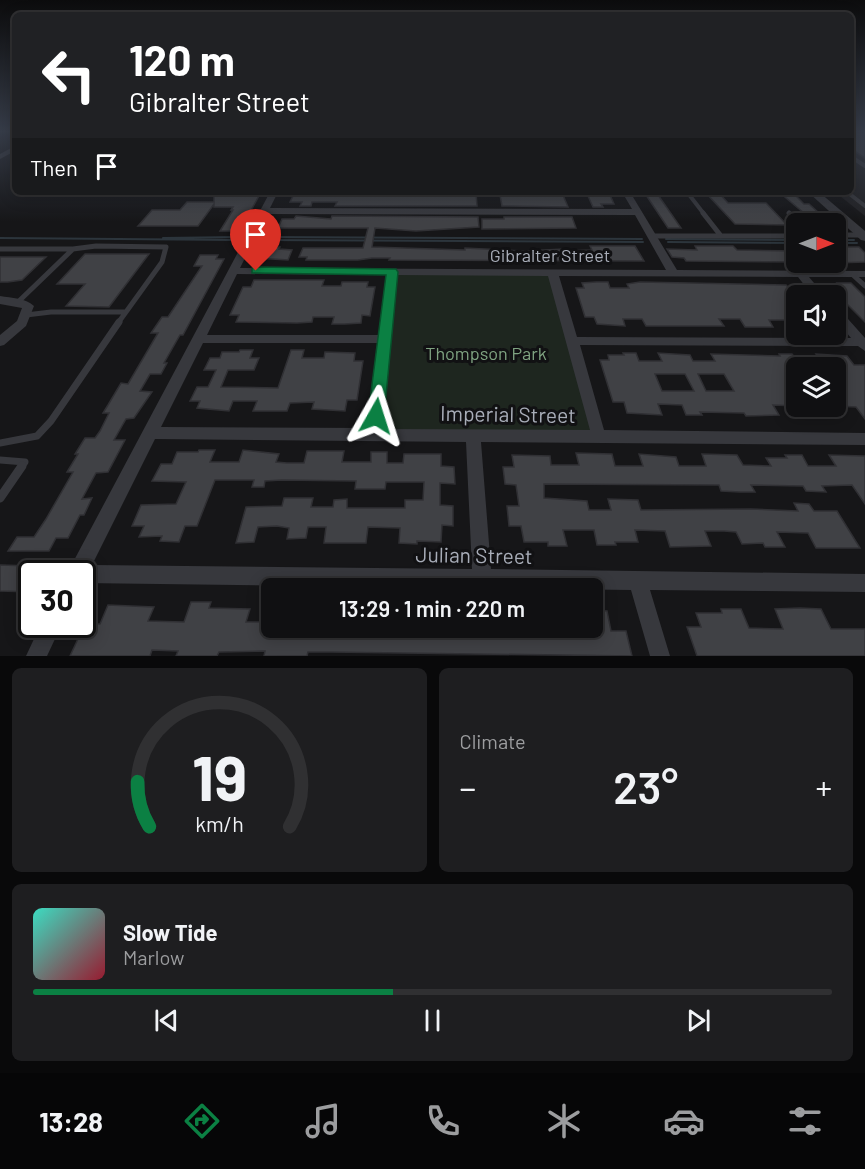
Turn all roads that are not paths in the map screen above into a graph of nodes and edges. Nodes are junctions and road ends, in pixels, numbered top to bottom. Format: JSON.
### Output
{"nodes":[{"id":1,"x":273,"y":195,"type":"edge"},
{"id":2,"x":628,"y":195,"type":"edge"},
{"id":3,"x":689,"y":195,"type":"edge"},
{"id":4,"x":816,"y":195,"type":"edge"},
{"id":5,"x":832,"y":195,"type":"edge"},
{"id":6,"x":851,"y":195,"type":"edge"},
{"id":7,"x":865,"y":206,"type":"edge"},
{"id":8,"x":265,"y":211,"type":"junction"},
{"id":9,"x":638,"y":212,"type":"junction"},
{"id":10,"x":865,"y":223,"type":"edge"},
{"id":11,"x":652,"y":236,"type":"junction"},
{"id":12,"x":721,"y":236,"type":"junction"},
{"id":13,"x":786,"y":236,"type":"edge"},
{"id":14,"x":846,"y":236,"type":"edge"},
{"id":15,"x":864,"y":236,"type":"edge"},
{"id":16,"x":0,"y":249,"type":"edge"},
{"id":17,"x":73,"y":249,"type":"junction"},
{"id":18,"x":234,"y":271,"type":"junction"},
{"id":19,"x":392,"y":272,"type":"junction"},
{"id":20,"x":553,"y":273,"type":"junction"},
{"id":21,"x":674,"y":274,"type":"junction"},
{"id":22,"x":801,"y":274,"type":"junction"},
{"id":23,"x":859,"y":274,"type":"edge"},
{"id":24,"x":810,"y":285,"type":"edge"},
{"id":25,"x":865,"y":286,"type":"edge"},
{"id":26,"x":1,"y":301,"type":"edge"},
{"id":27,"x":24,"y":308,"type":"junction"},
{"id":28,"x":126,"y":312,"type":"junction"},
{"id":29,"x":846,"y":324,"type":"edge"},
{"id":30,"x":199,"y":339,"type":"junction"},
{"id":31,"x":384,"y":339,"type":"junction"},
{"id":32,"x":0,"y":342,"type":"edge"},
{"id":33,"x":573,"y":342,"type":"junction"},
{"id":34,"x":863,"y":344,"type":"edge"},
{"id":35,"x":151,"y":433,"type":"junction"},
{"id":36,"x":374,"y":435,"type":"junction"},
{"id":37,"x":473,"y":436,"type":"junction"},
{"id":38,"x":599,"y":437,"type":"junction"},
{"id":39,"x":865,"y":439,"type":"edge"},
{"id":40,"x":0,"y":443,"type":"edge"},
{"id":41,"x":0,"y":460,"type":"edge"},
{"id":42,"x":0,"y":498,"type":"edge"},
{"id":43,"x":87,"y":560,"type":"edge"},
{"id":44,"x":96,"y":573,"type":"edge"},
{"id":45,"x":482,"y":578,"type":"joint"},
{"id":46,"x":603,"y":580,"type":"edge"},
{"id":47,"x":638,"y":580,"type":"junction"},
{"id":48,"x":865,"y":583,"type":"edge"},
{"id":49,"x":45,"y":638,"type":"edge"},
{"id":50,"x":36,"y":656,"type":"edge"},
{"id":51,"x":660,"y":656,"type":"edge"}],
"edges":[{"from":1,"to":8,"type":"street"},
{"from":2,"to":9,"type":"street"},
{"from":3,"to":12,"type":"lane"},
{"from":4,"to":15,"type":"street"},
{"from":5,"to":10,"type":"street"},
{"from":6,"to":7,"type":"lane"},
{"from":8,"to":9,"type":"street"},
{"from":8,"to":18,"type":"street"},
{"from":9,"to":11,"type":"street"},
{"from":11,"to":12,"type":"lane"},
{"from":11,"to":21,"type":"street"},
{"from":12,"to":13,"type":"lane"},
{"from":14,"to":15,"type":"lane"},
{"from":16,"to":17,"type":"lane"},
{"from":17,"to":27,"type":"lane"},
{"from":17,"to":28,"type":"lane"},
{"from":18,"to":19,"type":"street","name":"Gibralter Street"},
{"from":18,"to":30,"type":"street"},
{"from":19,"to":20,"type":"street","name":"Gibralter Street"},
{"from":19,"to":31,"type":"street"},
{"from":20,"to":21,"type":"street","name":"Gibralter Street"},
{"from":20,"to":33,"type":"street"},
{"from":21,"to":22,"type":"street","name":"Gibralter Street"},
{"from":22,"to":23,"type":"street","name":"Gibralter Street"},
{"from":22,"to":24,"type":"street"},
{"from":23,"to":25,"type":"lane"},
{"from":26,"to":27,"type":"street"},
{"from":27,"to":28,"type":"lane"},
{"from":27,"to":32,"type":"street"},
{"from":28,"to":40,"type":"lane"},
{"from":29,"to":34,"type":"street"},
{"from":30,"to":31,"type":"street"},
{"from":30,"to":35,"type":"street"},
{"from":31,"to":36,"type":"street"},
{"from":33,"to":34,"type":"street"},
{"from":33,"to":38,"type":"street"},
{"from":35,"to":36,"type":"street","name":"Imperial Street"},
{"from":35,"to":43,"type":"street"},
{"from":36,"to":37,"type":"street","name":"Imperial Street"},
{"from":37,"to":38,"type":"street","name":"Imperial Street"},
{"from":37,"to":45,"type":"street"},
{"from":38,"to":39,"type":"street","name":"Imperial Street"},
{"from":41,"to":42,"type":"lane"},
{"from":44,"to":45,"type":"street","name":"Julian Street"},
{"from":46,"to":47,"type":"street","name":"Julian Street"},
{"from":47,"to":48,"type":"street","name":"Julian Street"},
{"from":47,"to":51,"type":"street"},
{"from":49,"to":50,"type":"street"}]}
